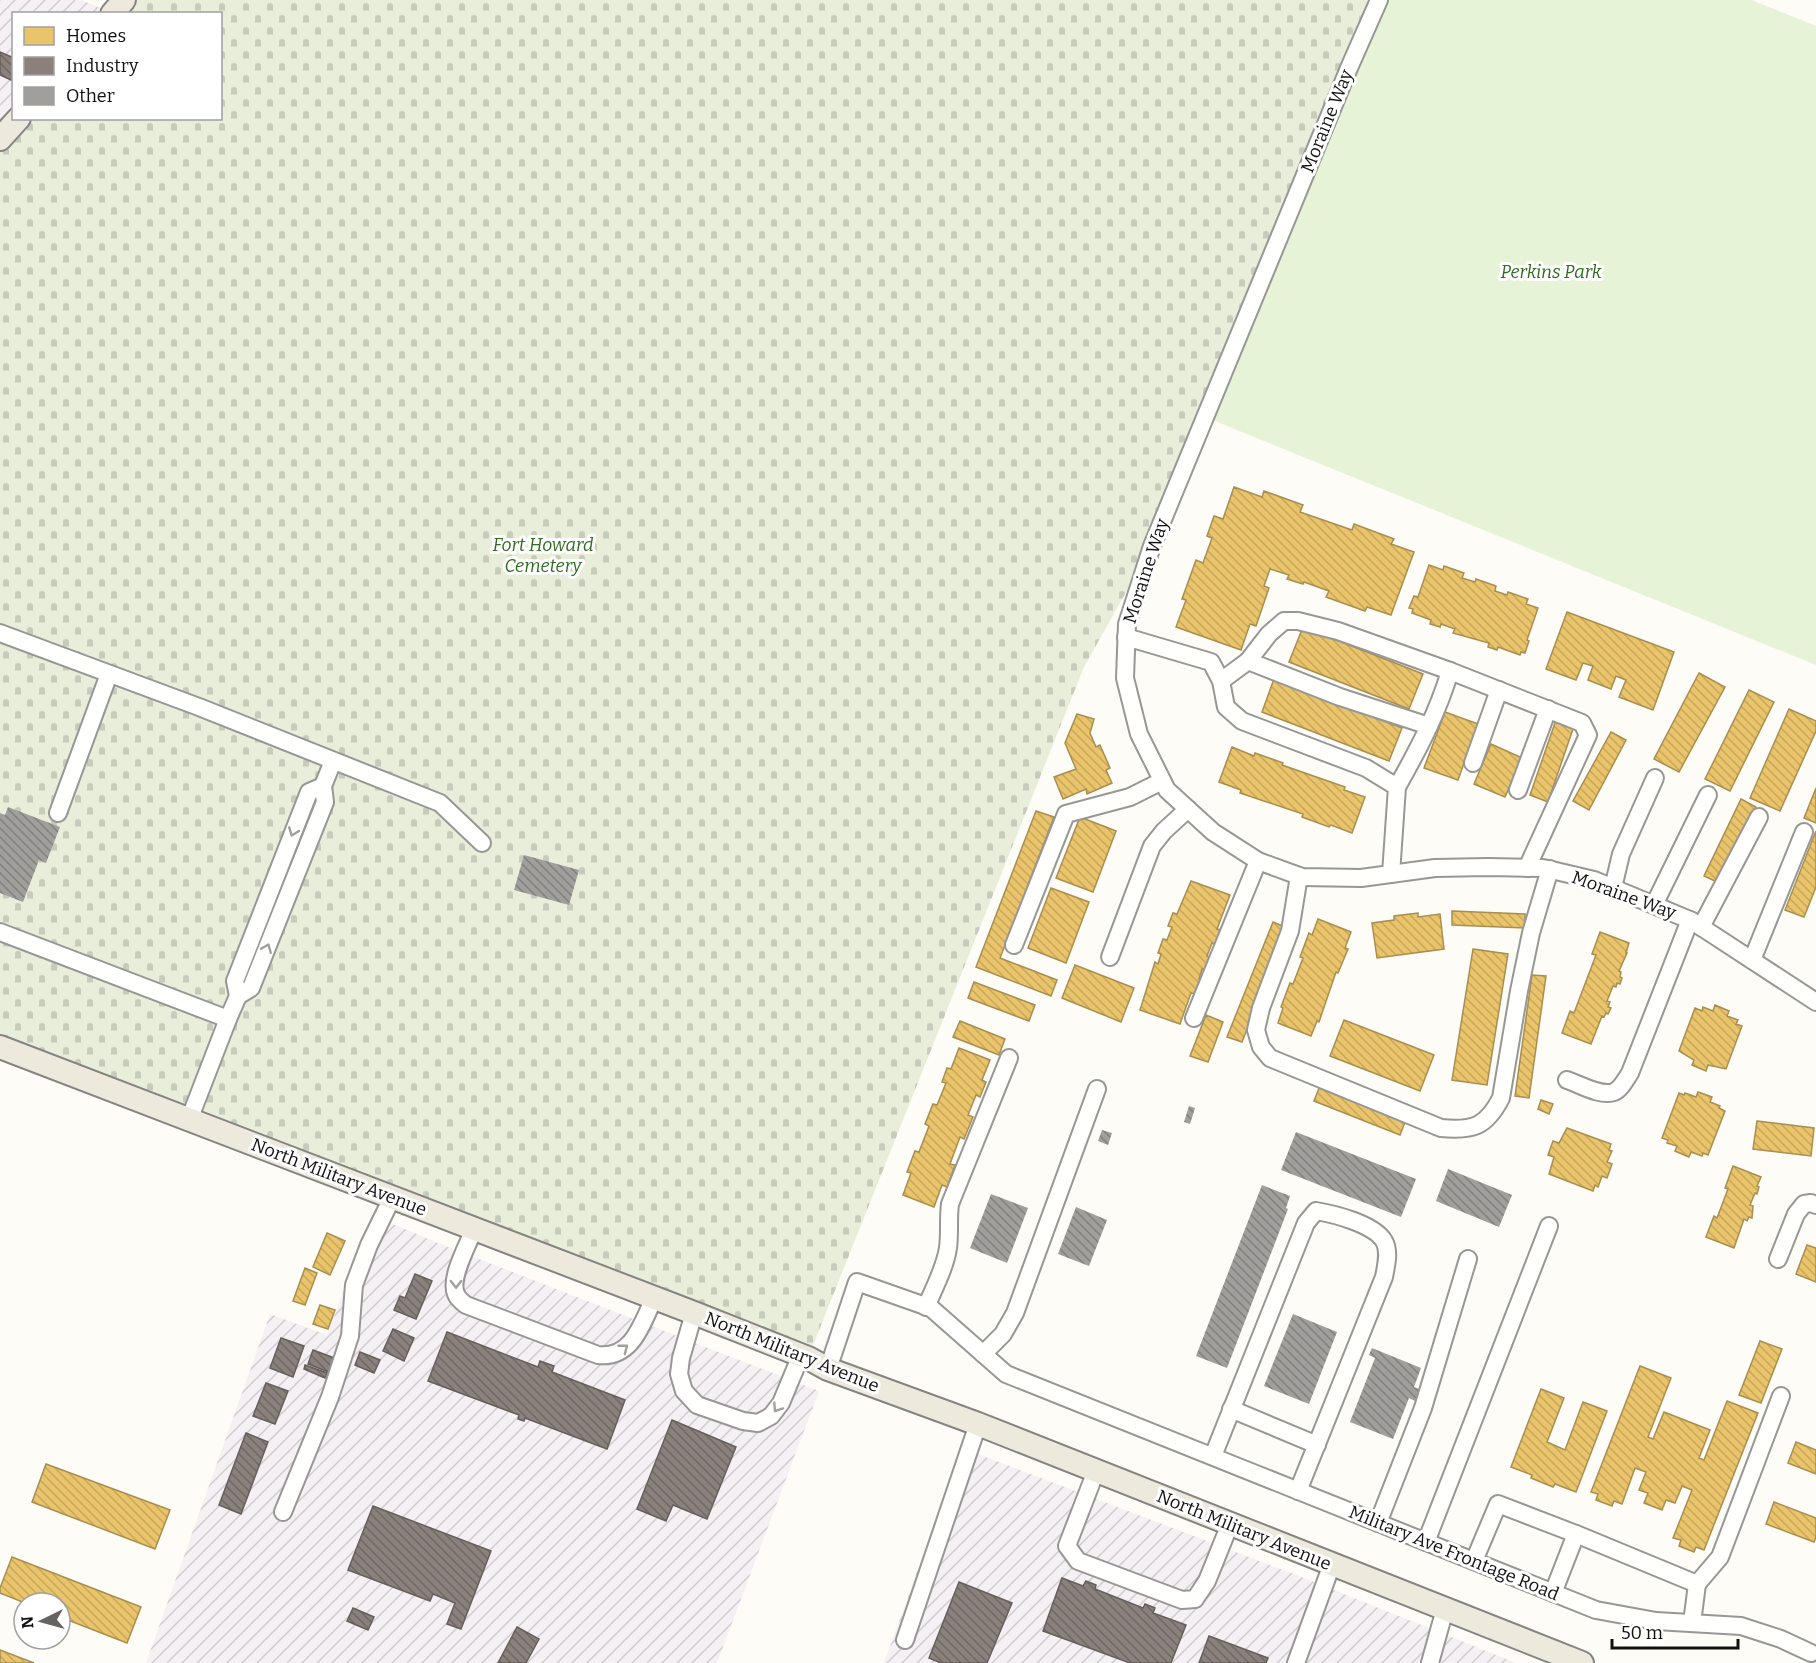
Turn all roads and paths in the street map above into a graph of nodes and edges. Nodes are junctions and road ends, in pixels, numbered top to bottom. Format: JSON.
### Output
{"nodes":[{"id":1,"x":124,"y":0,"type":"edge"},
{"id":2,"x":1379,"y":0,"type":"edge"},
{"id":3,"x":114,"y":12,"type":"edge"},
{"id":4,"x":17,"y":120,"type":"edge"},
{"id":5,"x":0,"y":140,"type":"edge"},
{"id":6,"x":0,"y":633,"type":"edge"},
{"id":7,"x":1126,"y":637,"type":"junction"},
{"id":8,"x":1248,"y":661,"type":"junction"},
{"id":9,"x":1450,"y":671,"type":"junction"},
{"id":10,"x":109,"y":674,"type":"junction"},
{"id":11,"x":1221,"y":681,"type":"junction"},
{"id":12,"x":1499,"y":690,"type":"junction"},
{"id":13,"x":1548,"y":708,"type":"junction"},
{"id":14,"x":1429,"y":726,"type":"junction"},
{"id":15,"x":333,"y":761,"type":"junction"},
{"id":16,"x":1473,"y":763,"type":"dead end"},
{"id":17,"x":1655,"y":777,"type":"dead end"},
{"id":18,"x":1162,"y":781,"type":"junction"},
{"id":19,"x":1397,"y":787,"type":"junction"},
{"id":20,"x":1518,"y":790,"type":"dead end"},
{"id":21,"x":1708,"y":795,"type":"dead end"},
{"id":22,"x":1188,"y":809,"type":"junction"},
{"id":23,"x":58,"y":813,"type":"dead end"},
{"id":24,"x":1759,"y":817,"type":"dead end"},
{"id":25,"x":1804,"y":832,"type":"dead end"},
{"id":26,"x":482,"y":843,"type":"dead end"},
{"id":27,"x":1258,"y":861,"type":"junction"},
{"id":28,"x":1527,"y":868,"type":"junction"},
{"id":29,"x":1550,"y":870,"type":"junction"},
{"id":30,"x":1391,"y":874,"type":"junction"},
{"id":31,"x":1299,"y":876,"type":"junction"},
{"id":32,"x":1613,"y":888,"type":"junction"},
{"id":33,"x":1654,"y":905,"type":"junction"},
{"id":34,"x":1696,"y":923,"type":"junction"},
{"id":35,"x":0,"y":932,"type":"edge"},
{"id":36,"x":1014,"y":945,"type":"dead end"},
{"id":37,"x":1110,"y":957,"type":"dead end"},
{"id":38,"x":1752,"y":960,"type":"junction"},
{"id":39,"x":1816,"y":1002,"type":"edge"},
{"id":40,"x":1194,"y":1018,"type":"dead end"},
{"id":41,"x":228,"y":1019,"type":"junction"},
{"id":42,"x":0,"y":1047,"type":"edge"},
{"id":43,"x":1009,"y":1058,"type":"dead end"},
{"id":44,"x":1567,"y":1080,"type":"dead end"},
{"id":45,"x":1097,"y":1089,"type":"dead end"},
{"id":46,"x":189,"y":1120,"type":"junction"},
{"id":47,"x":392,"y":1198,"type":"junction"},
{"id":48,"x":1816,"y":1205,"type":"edge"},
{"id":49,"x":1549,"y":1226,"type":"dead end"},
{"id":50,"x":474,"y":1229,"type":"junction"},
{"id":51,"x":1468,"y":1259,"type":"dead end"},
{"id":52,"x":1778,"y":1259,"type":"dead end"},
{"id":53,"x":654,"y":1298,"type":"junction"},
{"id":54,"x":927,"y":1307,"type":"junction"},
{"id":55,"x":694,"y":1313,"type":"junction"},
{"id":56,"x":983,"y":1354,"type":"junction"},
{"id":57,"x":801,"y":1355,"type":"junction"},
{"id":58,"x":828,"y":1369,"type":"junction"},
{"id":59,"x":1781,"y":1396,"type":"dead end"},
{"id":60,"x":1231,"y":1409,"type":"junction"},
{"id":61,"x":978,"y":1425,"type":"junction"},
{"id":62,"x":1317,"y":1445,"type":"junction"},
{"id":63,"x":1213,"y":1456,"type":"junction"},
{"id":64,"x":1096,"y":1471,"type":"junction"},
{"id":65,"x":1298,"y":1491,"type":"junction"},
{"id":66,"x":283,"y":1512,"type":"dead end"},
{"id":67,"x":1378,"y":1523,"type":"junction"},
{"id":68,"x":1230,"y":1524,"type":"junction"},
{"id":69,"x":1576,"y":1534,"type":"junction"},
{"id":70,"x":1426,"y":1542,"type":"junction"},
{"id":71,"x":1474,"y":1561,"type":"junction"},
{"id":72,"x":1332,"y":1564,"type":"junction"},
{"id":73,"x":1697,"y":1584,"type":"junction"},
{"id":74,"x":1553,"y":1593,"type":"junction"},
{"id":75,"x":1445,"y":1609,"type":"junction"},
{"id":76,"x":1692,"y":1623,"type":"junction"},
{"id":77,"x":905,"y":1640,"type":"dead end"},
{"id":78,"x":1811,"y":1652,"type":"edge"},
{"id":79,"x":1296,"y":1663,"type":"edge"},
{"id":80,"x":1430,"y":1663,"type":"edge"},
{"id":81,"x":1582,"y":1663,"type":"edge"}],
"edges":[{"from":1,"to":3,"type":"main road"},
{"from":2,"to":7,"type":"street","name":"Moraine Way"},
{"from":4,"to":5,"type":"main road"},
{"from":6,"to":10,"type":"street"},
{"from":7,"to":11,"type":"street"},
{"from":7,"to":18,"type":"street","name":"Moraine Way"},
{"from":8,"to":9,"type":"street"},
{"from":8,"to":11,"type":"street"},
{"from":8,"to":14,"type":"street"},
{"from":9,"to":12,"type":"street"},
{"from":9,"to":14,"type":"street"},
{"from":10,"to":15,"type":"street"},
{"from":10,"to":23,"type":"street"},
{"from":11,"to":19,"type":"street"},
{"from":12,"to":13,"type":"street"},
{"from":12,"to":16,"type":"street"},
{"from":13,"to":20,"type":"street"},
{"from":13,"to":28,"type":"street"},
{"from":14,"to":19,"type":"street"},
{"from":15,"to":26,"type":"street"},
{"from":15,"to":41,"type":"street"},
{"from":17,"to":32,"type":"street"},
{"from":18,"to":22,"type":"street","name":"Moraine Way"},
{"from":18,"to":36,"type":"street"},
{"from":19,"to":30,"type":"street"},
{"from":21,"to":33,"type":"street"},
{"from":22,"to":27,"type":"street","name":"Moraine Way"},
{"from":22,"to":37,"type":"street"},
{"from":24,"to":34,"type":"street"},
{"from":25,"to":38,"type":"street"},
{"from":27,"to":31,"type":"street","name":"Moraine Way"},
{"from":27,"to":40,"type":"street"},
{"from":28,"to":29,"type":"street","name":"Moraine Way"},
{"from":28,"to":30,"type":"street","name":"Moraine Way"},
{"from":29,"to":31,"type":"street"},
{"from":29,"to":32,"type":"street","name":"Moraine Way"},
{"from":30,"to":31,"type":"street","name":"Moraine Way"},
{"from":32,"to":33,"type":"street","name":"Moraine Way"},
{"from":33,"to":34,"type":"street","name":"Moraine Way"},
{"from":34,"to":38,"type":"street","name":"Moraine Way"},
{"from":34,"to":44,"type":"street"},
{"from":35,"to":41,"type":"street"},
{"from":38,"to":39,"type":"street","name":"Moraine Way"},
{"from":41,"to":46,"type":"street"},
{"from":42,"to":46,"type":"main road","name":"North Military Avenue"},
{"from":43,"to":54,"type":"street"},
{"from":45,"to":56,"type":"street"},
{"from":46,"to":47,"type":"main road","name":"North Military Avenue"},
{"from":47,"to":50,"type":"main road","name":"North Military Avenue"},
{"from":47,"to":66,"type":"street"},
{"from":48,"to":52,"type":"street"},
{"from":49,"to":70,"type":"street"},
{"from":50,"to":53,"type":"main road","name":"North Military Avenue"},
{"from":50,"to":53,"type":"street","one_way":true},
{"from":51,"to":67,"type":"street"},
{"from":53,"to":55,"type":"main road","name":"North Military Avenue"},
{"from":54,"to":56,"type":"street","name":"Military Ave Frontage Road"},
{"from":54,"to":58,"type":"street","name":"Military Ave Frontage Road"},
{"from":55,"to":57,"type":"main road","name":"North Military Avenue"},
{"from":57,"to":55,"type":"street","one_way":true},
{"from":56,"to":63,"type":"street","name":"Military Ave Frontage Road"},
{"from":57,"to":58,"type":"main road","name":"North Military Avenue"},
{"from":58,"to":61,"type":"main road","name":"North Military Avenue"},
{"from":59,"to":73,"type":"street"},
{"from":60,"to":62,"type":"street"},
{"from":60,"to":62,"type":"street"},
{"from":60,"to":63,"type":"street"},
{"from":61,"to":64,"type":"main road","name":"North Military Avenue"},
{"from":61,"to":77,"type":"street"},
{"from":62,"to":65,"type":"street"},
{"from":63,"to":65,"type":"street","name":"Military Ave Frontage Road"},
{"from":64,"to":68,"type":"main road","name":"North Military Avenue"},
{"from":64,"to":68,"type":"street"},
{"from":65,"to":67,"type":"street","name":"Military Ave Frontage Road"},
{"from":67,"to":70,"type":"street","name":"Military Ave Frontage Road"},
{"from":68,"to":72,"type":"main road","name":"North Military Avenue"},
{"from":69,"to":71,"type":"street"},
{"from":69,"to":73,"type":"street"},
{"from":69,"to":74,"type":"street"},
{"from":70,"to":71,"type":"street","name":"Military Ave Frontage Road"},
{"from":71,"to":74,"type":"street","name":"Military Ave Frontage Road"},
{"from":72,"to":75,"type":"main road","name":"North Military Avenue"},
{"from":72,"to":79,"type":"street"},
{"from":73,"to":76,"type":"street"},
{"from":74,"to":76,"type":"street","name":"Military Ave Frontage Road"},
{"from":75,"to":80,"type":"street"},
{"from":75,"to":81,"type":"main road","name":"North Military Avenue"},
{"from":76,"to":78,"type":"street","name":"Military Ave Frontage Road"}]}
